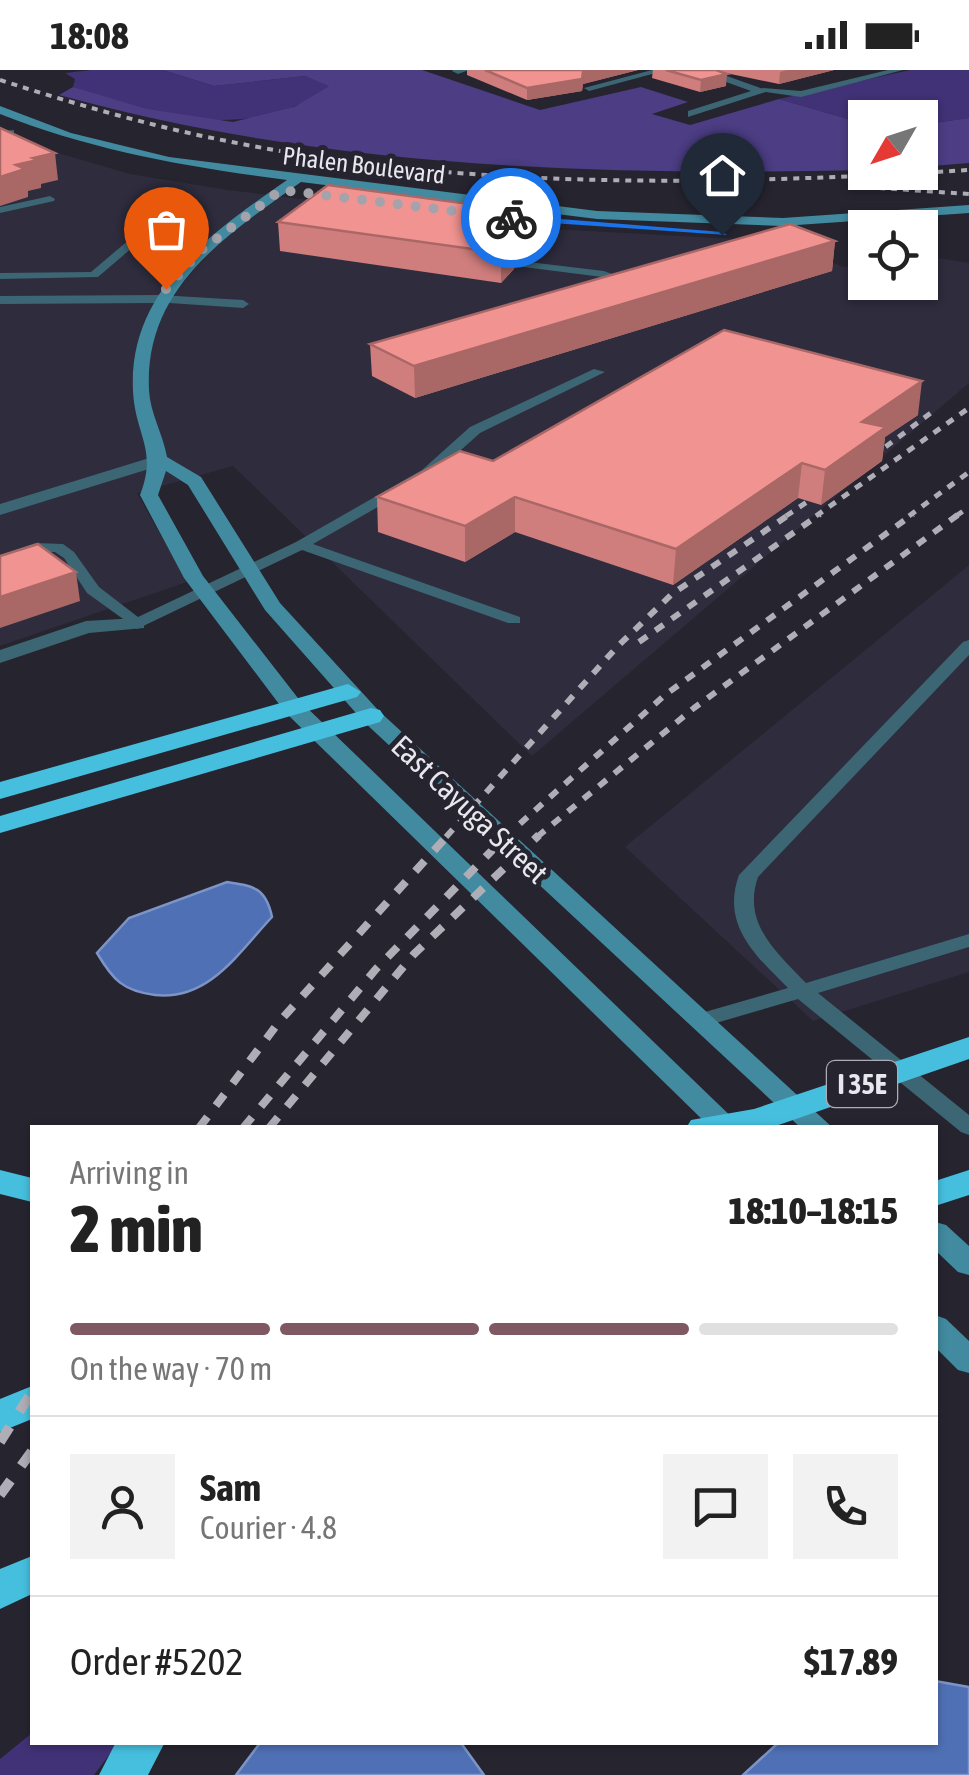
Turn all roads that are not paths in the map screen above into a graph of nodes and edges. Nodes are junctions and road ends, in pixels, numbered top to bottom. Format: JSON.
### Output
{"nodes":[{"id":1,"x":663,"y":70,"type":"edge"},
{"id":2,"x":701,"y":70,"type":"edge"},
{"id":3,"x":899,"y":70,"type":"edge"},
{"id":4,"x":589,"y":88,"type":"edge"},
{"id":5,"x":763,"y":91,"type":"junction"},
{"id":6,"x":0,"y":110,"type":"edge"},
{"id":7,"x":692,"y":114,"type":"dead end"},
{"id":8,"x":4,"y":131,"type":"edge"},
{"id":9,"x":296,"y":179,"type":"junction"},
{"id":10,"x":281,"y":190,"type":"junction"},
{"id":11,"x":50,"y":199,"type":"dead end"},
{"id":12,"x":969,"y":209,"type":"edge"},
{"id":13,"x":0,"y":210,"type":"edge"},
{"id":14,"x":969,"y":220,"type":"edge"},
{"id":15,"x":938,"y":224,"type":"edge"},
{"id":16,"x":848,"y":231,"type":"edge"},
{"id":17,"x":134,"y":241,"type":"dead end"},
{"id":18,"x":520,"y":264,"type":"edge"},
{"id":19,"x":1,"y":276,"type":"edge"},
{"id":20,"x":630,"y":283,"type":"edge"},
{"id":21,"x":6,"y":300,"type":"edge"},
{"id":22,"x":159,"y":300,"type":"junction"},
{"id":23,"x":242,"y":304,"type":"dead end"},
{"id":24,"x":599,"y":372,"type":"dead end"},
{"id":25,"x":159,"y":460,"type":"junction"},
{"id":26,"x":0,"y":510,"type":"edge"},
{"id":27,"x":301,"y":545,"type":"junction"},
{"id":28,"x":0,"y":560,"type":"edge"},
{"id":29,"x":514,"y":620,"type":"dead end"},
{"id":30,"x":137,"y":624,"type":"junction"},
{"id":31,"x":969,"y":645,"type":"edge"},
{"id":32,"x":0,"y":657,"type":"edge"},
{"id":33,"x":348,"y":692,"type":"junction"},
{"id":34,"x":292,"y":707,"type":"junction"},
{"id":35,"x":371,"y":716,"type":"junction"},
{"id":36,"x":319,"y":732,"type":"junction"},
{"id":37,"x":0,"y":791,"type":"edge"},
{"id":38,"x":0,"y":826,"type":"edge"},
{"id":39,"x":969,"y":940,"type":"edge"},
{"id":40,"x":802,"y":991,"type":"junction"},
{"id":41,"x":699,"y":1021,"type":"junction"},
{"id":42,"x":969,"y":1048,"type":"edge"},
{"id":43,"x":739,"y":1125,"type":"edge"},
{"id":44,"x":816,"y":1125,"type":"edge"},
{"id":45,"x":969,"y":1127,"type":"edge"},
{"id":46,"x":0,"y":1182,"type":"edge"},
{"id":47,"x":969,"y":1182,"type":"edge"},
{"id":48,"x":30,"y":1190,"type":"edge"},
{"id":49,"x":938,"y":1193,"type":"edge"},
{"id":50,"x":938,"y":1236,"type":"edge"},
{"id":51,"x":969,"y":1264,"type":"edge"},
{"id":52,"x":938,"y":1329,"type":"edge"},
{"id":53,"x":969,"y":1360,"type":"edge"},
{"id":54,"x":30,"y":1403,"type":"edge"},
{"id":55,"x":0,"y":1416,"type":"edge"},
{"id":56,"x":30,"y":1575,"type":"edge"},
{"id":57,"x":0,"y":1590,"type":"edge"},
{"id":58,"x":140,"y":1745,"type":"edge"},
{"id":59,"x":122,"y":1775,"type":"edge"}],
"edges":[{"from":1,"to":4,"type":"lane"},
{"from":2,"to":5,"type":"street"},
{"from":3,"to":5,"type":"lane"},
{"from":5,"to":7,"type":"street"},
{"from":6,"to":9,"type":"main road","name":"Phalen Boulevard"},
{"from":8,"to":10,"type":"main road","name":"Phalen Boulevard"},
{"from":9,"to":10,"type":"main road"},
{"from":9,"to":12,"type":"main road","name":"Phalen Boulevard"},
{"from":10,"to":16,"type":"main road","name":"Phalen Boulevard"},
{"from":10,"to":22,"type":"main road"},
{"from":11,"to":13,"type":"lane"},
{"from":14,"to":15,"type":"main road"},
{"from":17,"to":19,"type":"lane"},
{"from":18,"to":20,"type":"lane"},
{"from":19,"to":21,"type":"lane"},
{"from":21,"to":22,"type":"street"},
{"from":22,"to":23,"type":"lane"},
{"from":22,"to":25,"type":"main road"},
{"from":24,"to":27,"type":"lane"},
{"from":25,"to":26,"type":"street"},
{"from":25,"to":33,"type":"main road","name":"East Cayuga Street"},
{"from":25,"to":34,"type":"main road","name":"East Cayuga Street"},
{"from":27,"to":29,"type":"lane"},
{"from":27,"to":30,"type":"lane"},
{"from":28,"to":30,"type":"lane"},
{"from":30,"to":32,"type":"street"},
{"from":31,"to":40,"type":"lane"},
{"from":33,"to":34,"type":"highway"},
{"from":33,"to":35,"type":"main road","name":"East Cayuga Street"},
{"from":34,"to":36,"type":"main road","name":"East Cayuga Street"},
{"from":34,"to":37,"type":"highway"},
{"from":35,"to":36,"type":"highway"},
{"from":35,"to":41,"type":"main road","name":"East Cayuga Street"},
{"from":36,"to":38,"type":"highway"},
{"from":36,"to":43,"type":"main road","name":"East Cayuga Street"},
{"from":39,"to":40,"type":"lane"},
{"from":40,"to":41,"type":"lane"},
{"from":40,"to":45,"type":"lane"},
{"from":41,"to":44,"type":"main road","name":"East Cayuga Street"},
{"from":42,"to":43,"type":"highway","number":"I 35E"},
{"from":46,"to":48,"type":"highway"},
{"from":47,"to":49,"type":"highway"},
{"from":50,"to":51,"type":"main road"},
{"from":52,"to":53,"type":"main road"},
{"from":54,"to":55,"type":"highway"},
{"from":56,"to":57,"type":"highway"},
{"from":58,"to":59,"type":"highway"}]}
